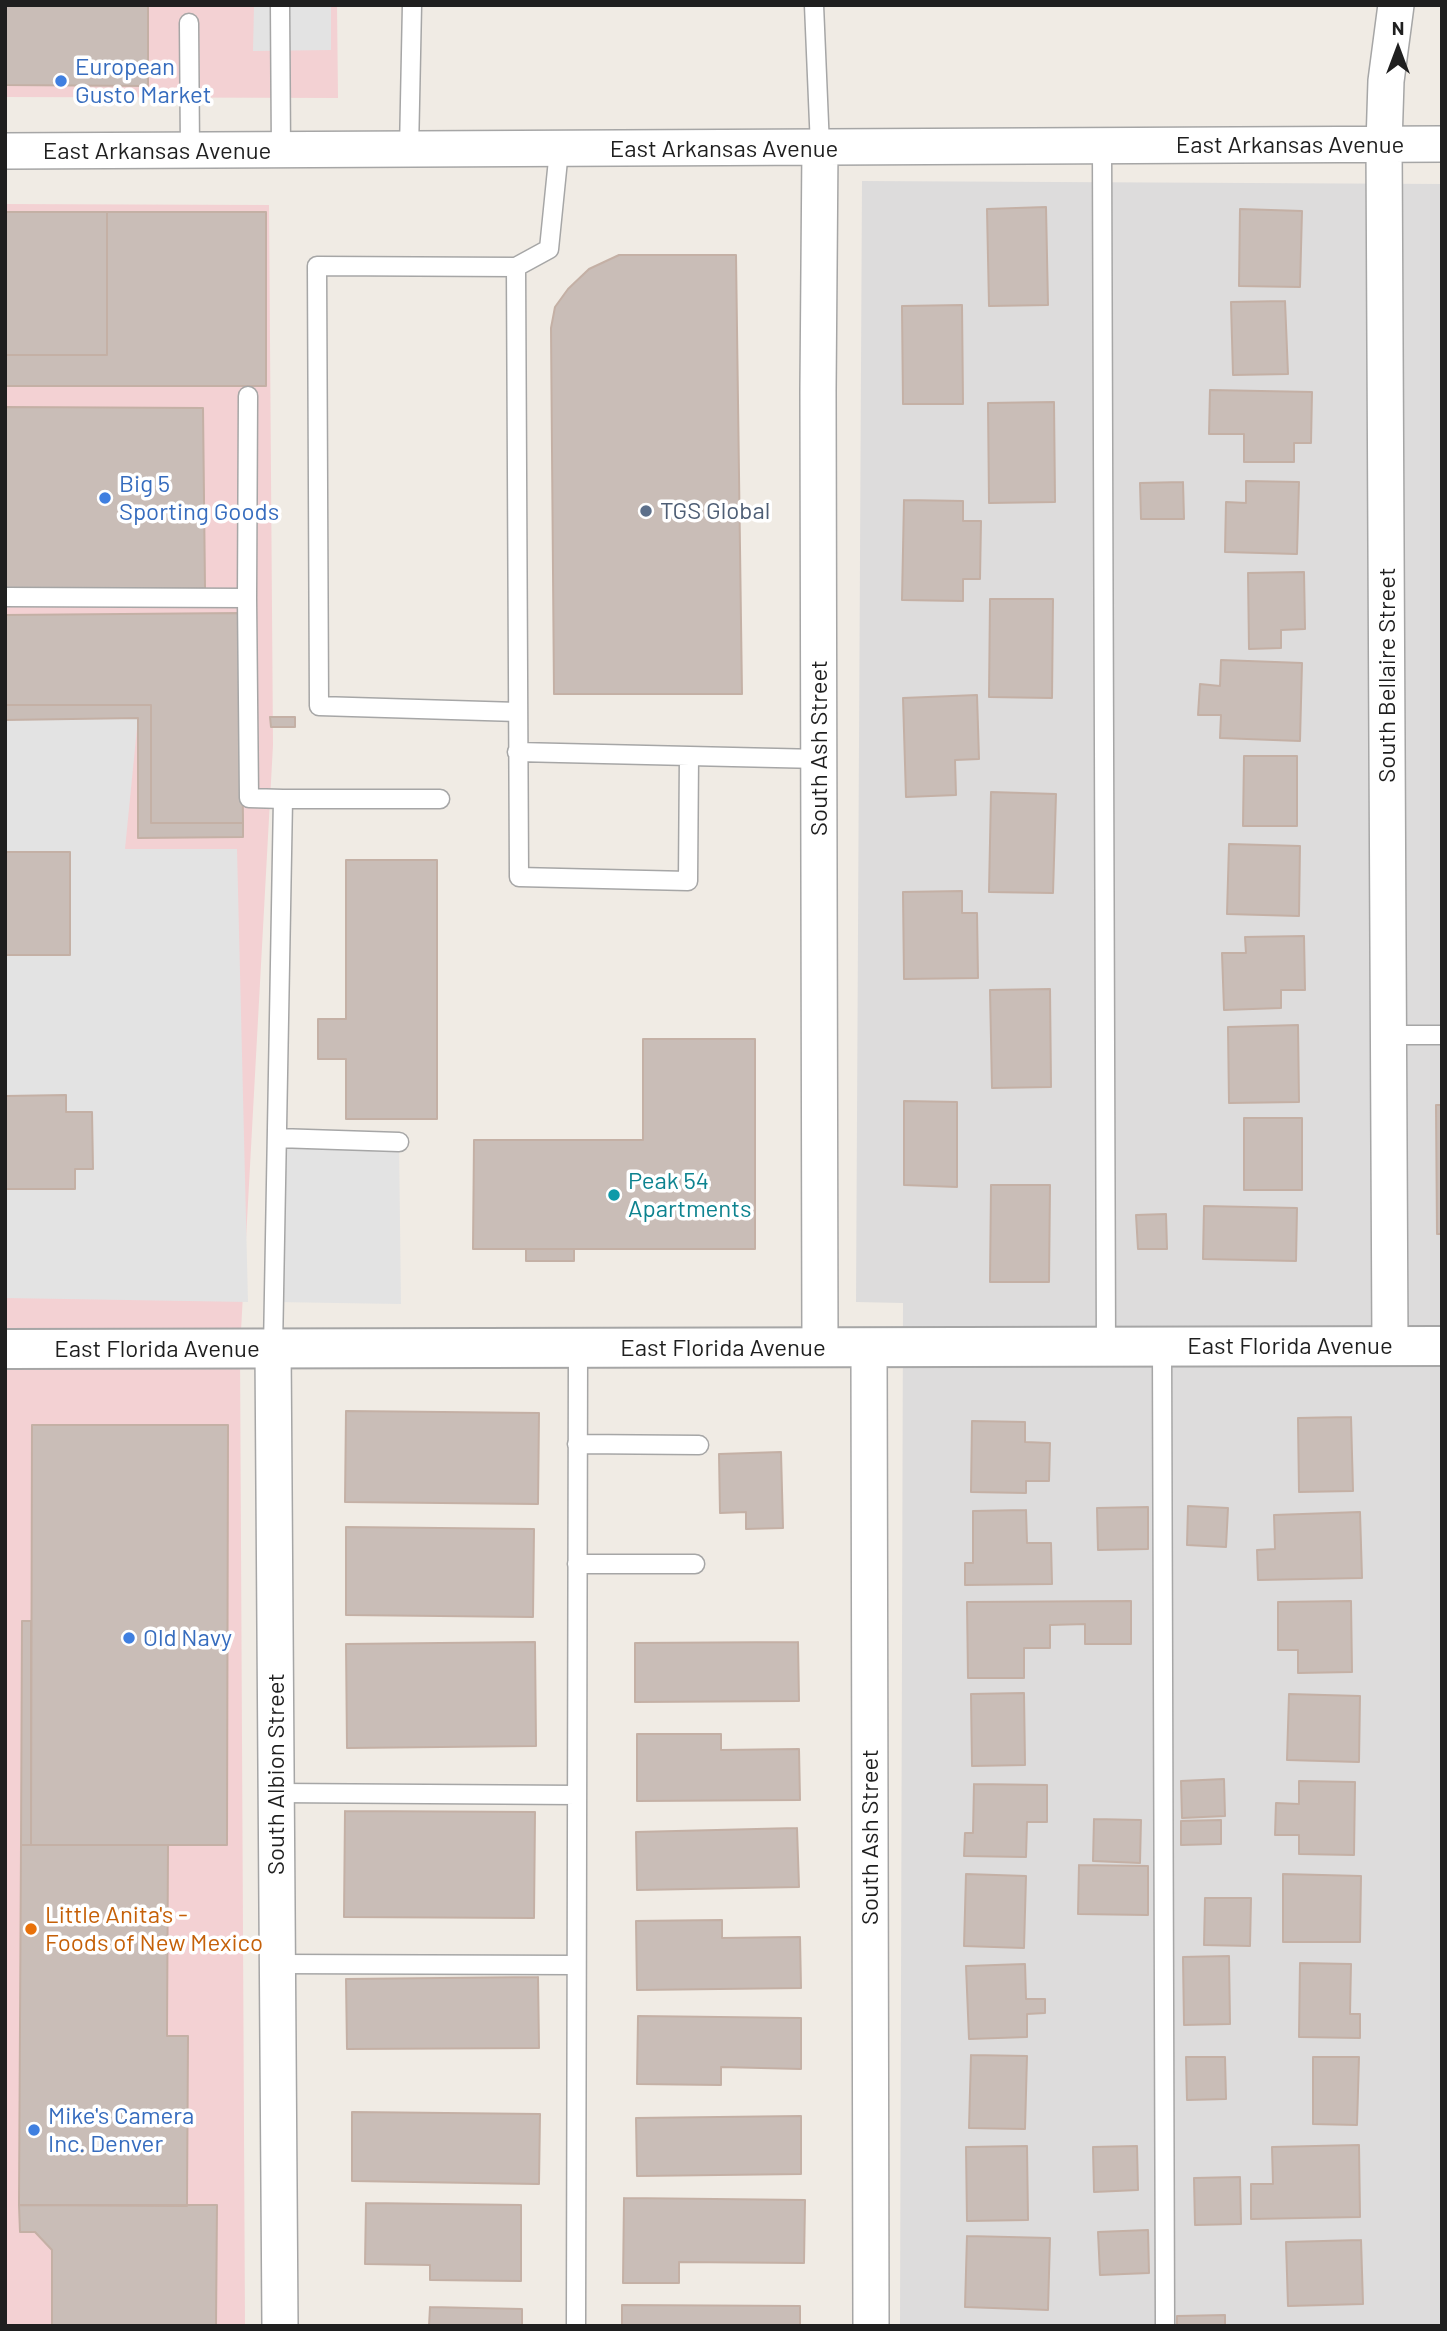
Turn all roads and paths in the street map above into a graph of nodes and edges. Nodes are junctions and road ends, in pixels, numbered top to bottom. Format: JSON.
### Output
{"nodes":[{"id":1,"x":280,"y":5,"type":"edge"},
{"id":2,"x":412,"y":5,"type":"edge"},
{"id":3,"x":814,"y":5,"type":"edge"},
{"id":4,"x":1396,"y":5,"type":"edge"},
{"id":5,"x":189,"y":23,"type":"dead end"},
{"id":6,"x":1384,"y":144,"type":"junction"},
{"id":7,"x":1442,"y":144,"type":"edge"},
{"id":8,"x":1102,"y":146,"type":"junction"},
{"id":9,"x":820,"y":147,"type":"junction"},
{"id":10,"x":408,"y":150,"type":"junction"},
{"id":11,"x":559,"y":150,"type":"junction"},
{"id":12,"x":5,"y":151,"type":"edge"},
{"id":13,"x":190,"y":151,"type":"junction"},
{"id":14,"x":281,"y":151,"type":"junction"},
{"id":15,"x":516,"y":268,"type":"junction"},
{"id":16,"x":248,"y":396,"type":"dead end"},
{"id":17,"x":5,"y":597,"type":"edge"},
{"id":18,"x":247,"y":598,"type":"junction"},
{"id":19,"x":518,"y":712,"type":"junction"},
{"id":20,"x":517,"y":752,"type":"junction"},
{"id":21,"x":689,"y":757,"type":"junction"},
{"id":22,"x":820,"y":759,"type":"junction"},
{"id":23,"x":284,"y":799,"type":"junction"},
{"id":24,"x":440,"y":799,"type":"dead end"},
{"id":25,"x":1389,"y":1035,"type":"junction"},
{"id":26,"x":1442,"y":1035,"type":"edge"},
{"id":27,"x":277,"y":1138,"type":"junction"},
{"id":28,"x":399,"y":1142,"type":"dead end"},
{"id":29,"x":1390,"y":1346,"type":"junction"},
{"id":30,"x":1442,"y":1346,"type":"edge"},
{"id":31,"x":1106,"y":1347,"type":"junction"},
{"id":32,"x":1163,"y":1347,"type":"junction"},
{"id":33,"x":820,"y":1348,"type":"junction"},
{"id":34,"x":869,"y":1348,"type":"junction"},
{"id":35,"x":5,"y":1349,"type":"edge"},
{"id":36,"x":273,"y":1349,"type":"junction"},
{"id":37,"x":578,"y":1349,"type":"junction"},
{"id":38,"x":578,"y":1444,"type":"junction"},
{"id":39,"x":699,"y":1445,"type":"dead end"},
{"id":40,"x":578,"y":1564,"type":"junction"},
{"id":41,"x":695,"y":1564,"type":"dead end"},
{"id":42,"x":276,"y":1793,"type":"junction"},
{"id":43,"x":577,"y":1795,"type":"junction"},
{"id":44,"x":277,"y":1964,"type":"junction"},
{"id":45,"x":576,"y":1965,"type":"junction"},
{"id":46,"x":280,"y":2326,"type":"edge"},
{"id":47,"x":576,"y":2326,"type":"edge"},
{"id":48,"x":871,"y":2326,"type":"edge"},
{"id":49,"x":1165,"y":2326,"type":"edge"}],
"edges":[{"from":1,"to":14,"type":"lane"},
{"from":2,"to":10,"type":"lane"},
{"from":3,"to":9,"type":"lane"},
{"from":4,"to":6,"type":"street","name":"South Bellaire Street"},
{"from":5,"to":13,"type":"lane"},
{"from":6,"to":7,"type":"street","name":"East Arkansas Avenue"},
{"from":6,"to":8,"type":"street","name":"East Arkansas Avenue"},
{"from":6,"to":25,"type":"street","name":"South Bellaire Street"},
{"from":8,"to":9,"type":"street","name":"East Arkansas Avenue"},
{"from":8,"to":31,"type":"lane"},
{"from":9,"to":11,"type":"street","name":"East Arkansas Avenue"},
{"from":9,"to":22,"type":"street","name":"South Ash Street"},
{"from":10,"to":11,"type":"street","name":"East Arkansas Avenue"},
{"from":10,"to":14,"type":"street","name":"East Arkansas Avenue"},
{"from":11,"to":15,"type":"lane"},
{"from":12,"to":13,"type":"street","name":"East Arkansas Avenue"},
{"from":13,"to":14,"type":"street","name":"East Arkansas Avenue"},
{"from":15,"to":19,"type":"lane"},
{"from":15,"to":19,"type":"lane"},
{"from":16,"to":18,"type":"lane"},
{"from":17,"to":18,"type":"lane"},
{"from":18,"to":23,"type":"lane"},
{"from":19,"to":20,"type":"lane"},
{"from":20,"to":21,"type":"lane"},
{"from":20,"to":21,"type":"lane"},
{"from":21,"to":22,"type":"lane"},
{"from":22,"to":33,"type":"street","name":"South Ash Street"},
{"from":23,"to":24,"type":"lane"},
{"from":23,"to":27,"type":"lane"},
{"from":25,"to":26,"type":"lane"},
{"from":25,"to":29,"type":"street","name":"South Bellaire Street"},
{"from":27,"to":28,"type":"lane"},
{"from":27,"to":36,"type":"lane"},
{"from":29,"to":30,"type":"street","name":"East Florida Avenue"},
{"from":29,"to":32,"type":"street","name":"East Florida Avenue"},
{"from":31,"to":32,"type":"street","name":"East Florida Avenue"},
{"from":31,"to":34,"type":"street","name":"East Florida Avenue"},
{"from":32,"to":49,"type":"lane"},
{"from":33,"to":34,"type":"street","name":"East Florida Avenue"},
{"from":33,"to":37,"type":"street","name":"East Florida Avenue"},
{"from":34,"to":48,"type":"street","name":"South Ash Street"},
{"from":35,"to":36,"type":"street","name":"East Florida Avenue"},
{"from":36,"to":37,"type":"street","name":"East Florida Avenue"},
{"from":36,"to":42,"type":"street","name":"South Albion Street"},
{"from":37,"to":38,"type":"lane"},
{"from":38,"to":39,"type":"lane"},
{"from":38,"to":40,"type":"lane"},
{"from":40,"to":41,"type":"lane"},
{"from":40,"to":43,"type":"lane"},
{"from":42,"to":43,"type":"lane"},
{"from":42,"to":44,"type":"street","name":"South Albion Street"},
{"from":43,"to":45,"type":"lane"},
{"from":44,"to":45,"type":"lane"},
{"from":44,"to":46,"type":"street","name":"South Albion Street"},
{"from":45,"to":47,"type":"lane"}]}
